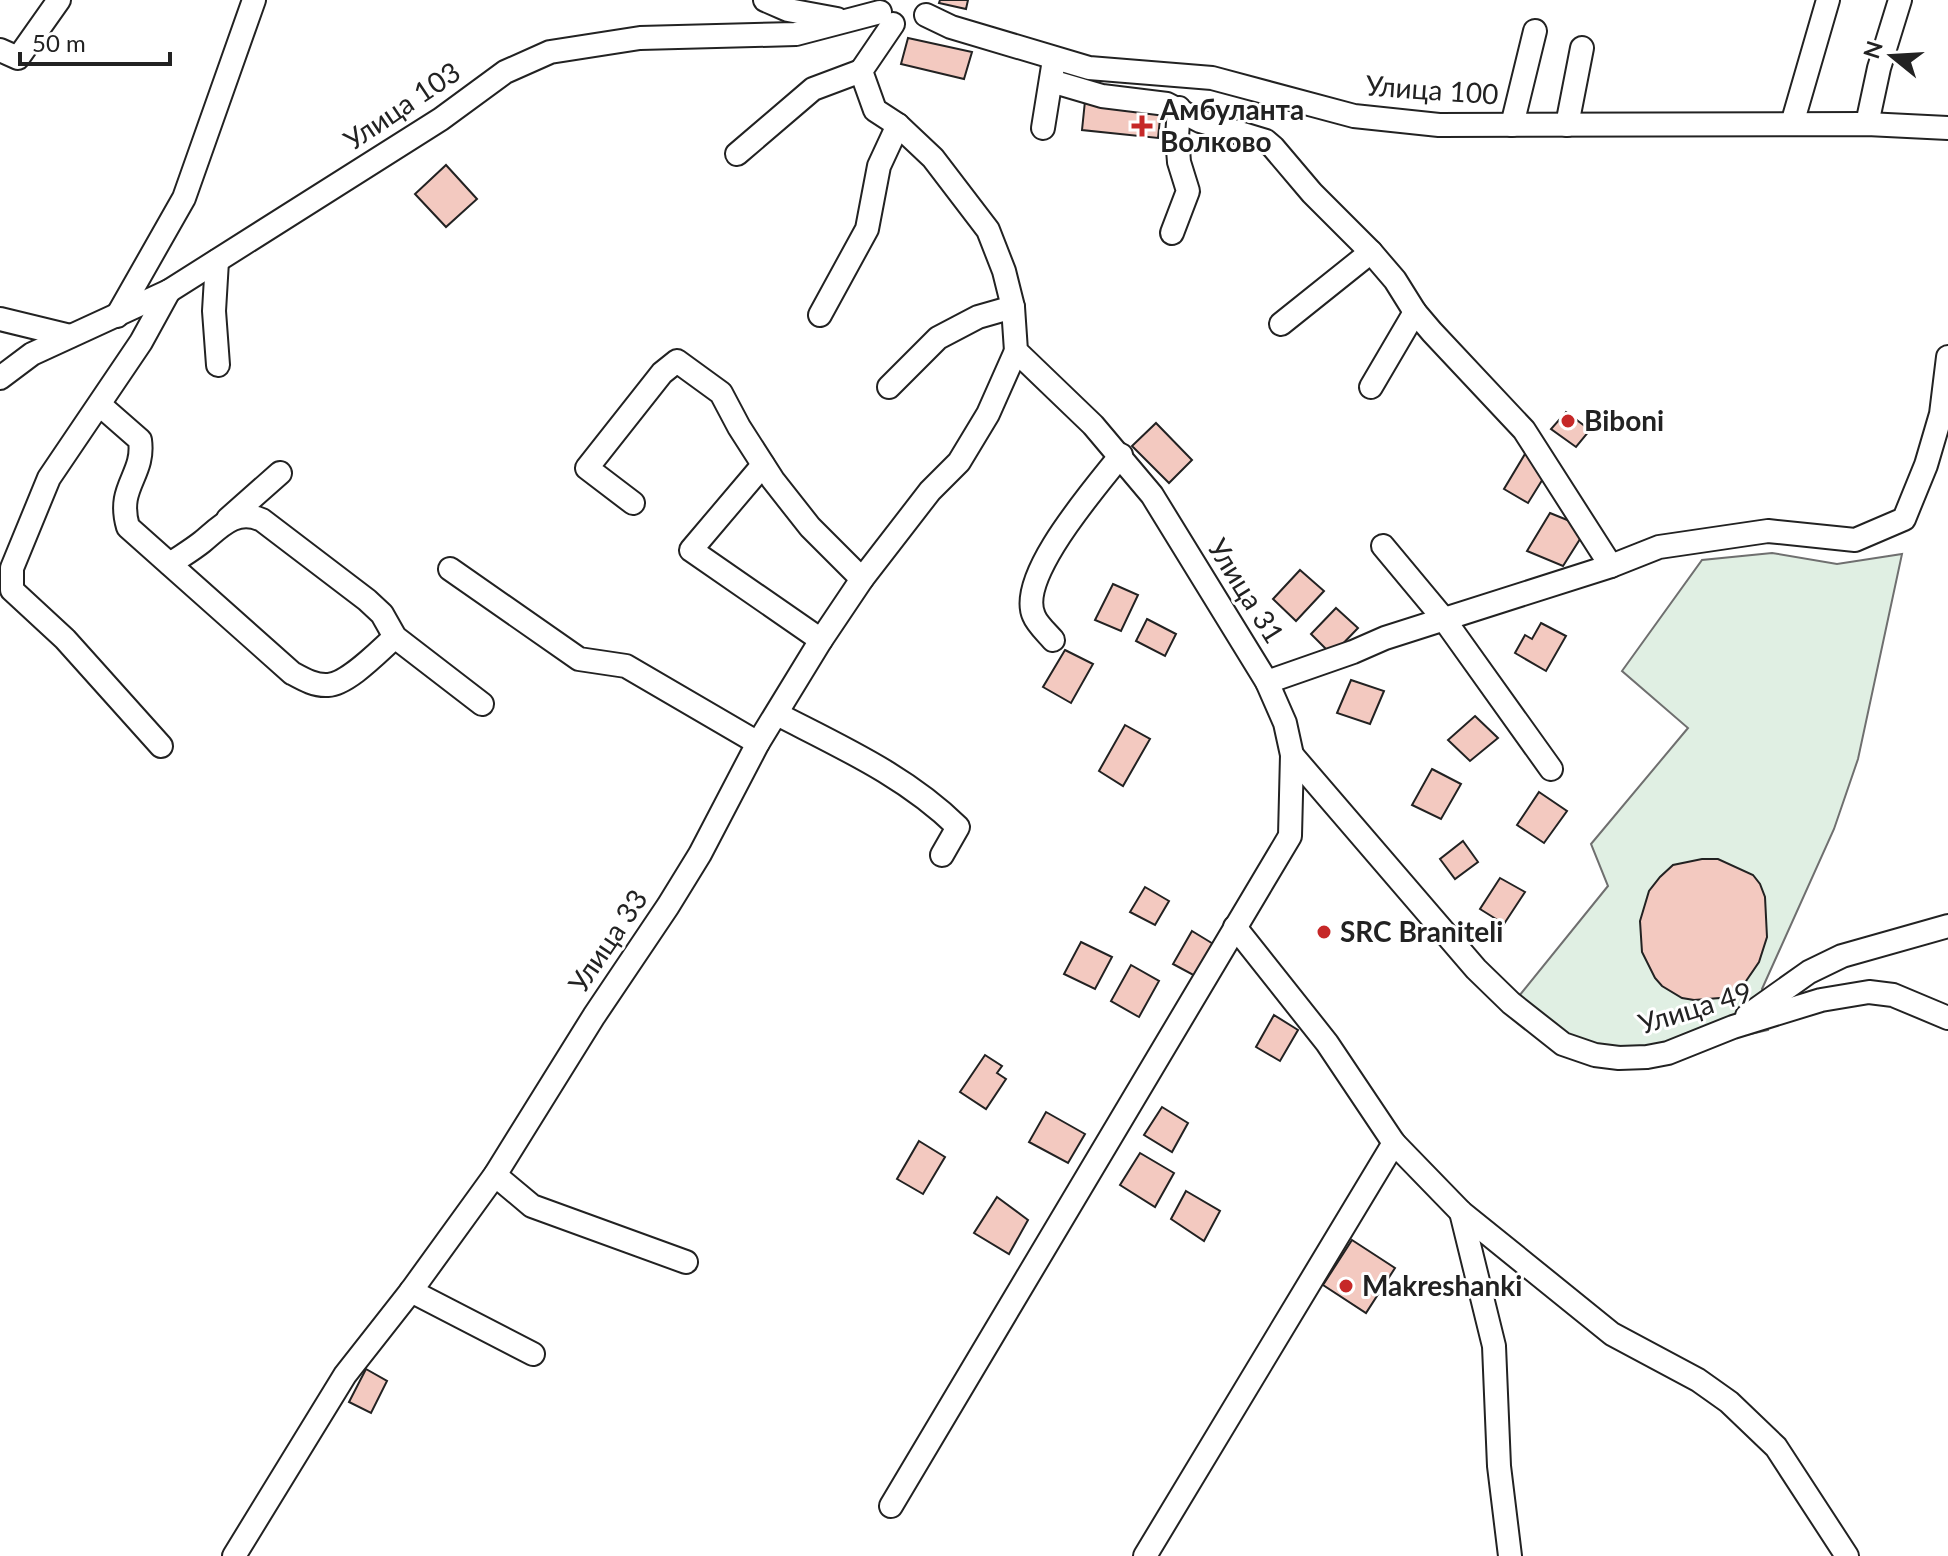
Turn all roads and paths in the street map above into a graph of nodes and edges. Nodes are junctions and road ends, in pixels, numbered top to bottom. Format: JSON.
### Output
{"nodes":[{"id":1,"x":59,"y":0,"type":"edge"},
{"id":2,"x":254,"y":0,"type":"edge"},
{"id":3,"x":765,"y":0,"type":"edge"},
{"id":4,"x":1828,"y":0,"type":"edge"},
{"id":5,"x":1900,"y":0,"type":"edge"},
{"id":6,"x":928,"y":7,"type":"edge"},
{"id":7,"x":883,"y":12,"type":"edge"},
{"id":8,"x":844,"y":21,"type":"junction"},
{"id":9,"x":1535,"y":31,"type":"dead end"},
{"id":10,"x":1582,"y":48,"type":"dead end"},
{"id":11,"x":0,"y":50,"type":"edge"},
{"id":12,"x":1053,"y":70,"type":"junction"},
{"id":13,"x":861,"y":71,"type":"junction"},
{"id":14,"x":1179,"y":108,"type":"junction"},
{"id":15,"x":1792,"y":124,"type":"junction"},
{"id":16,"x":1867,"y":124,"type":"junction"},
{"id":17,"x":898,"y":125,"type":"junction"},
{"id":18,"x":1512,"y":125,"type":"junction"},
{"id":19,"x":1567,"y":125,"type":"junction"},
{"id":20,"x":1043,"y":128,"type":"dead end"},
{"id":21,"x":1948,"y":128,"type":"edge"},
{"id":22,"x":737,"y":154,"type":"dead end"},
{"id":23,"x":1172,"y":233,"type":"dead end"},
{"id":24,"x":1371,"y":252,"type":"junction"},
{"id":25,"x":217,"y":261,"type":"junction"},
{"id":26,"x":169,"y":291,"type":"junction"},
{"id":27,"x":1013,"y":307,"type":"junction"},
{"id":28,"x":1415,"y":312,"type":"junction"},
{"id":29,"x":820,"y":315,"type":"dead end"},
{"id":30,"x":117,"y":316,"type":"junction"},
{"id":31,"x":0,"y":319,"type":"edge"},
{"id":32,"x":1281,"y":324,"type":"dead end"},
{"id":33,"x":70,"y":336,"type":"junction"},
{"id":34,"x":1016,"y":351,"type":"junction"},
{"id":35,"x":1948,"y":357,"type":"edge"},
{"id":36,"x":218,"y":365,"type":"dead end"},
{"id":37,"x":0,"y":378,"type":"edge"},
{"id":38,"x":889,"y":387,"type":"dead end"},
{"id":39,"x":1371,"y":387,"type":"dead end"},
{"id":40,"x":100,"y":405,"type":"junction"},
{"id":41,"x":1121,"y":455,"type":"junction"},
{"id":42,"x":763,"y":465,"type":"junction"},
{"id":43,"x":280,"y":473,"type":"dead end"},
{"id":44,"x":633,"y":503,"type":"dead end"},
{"id":45,"x":228,"y":519,"type":"junction"},
{"id":46,"x":1383,"y":546,"type":"dead end"},
{"id":47,"x":170,"y":564,"type":"junction"},
{"id":48,"x":1611,"y":566,"type":"junction"},
{"id":49,"x":450,"y":569,"type":"dead end"},
{"id":50,"x":862,"y":579,"type":"junction"},
{"id":51,"x":1443,"y":618,"type":"junction"},
{"id":52,"x":395,"y":637,"type":"junction"},
{"id":53,"x":821,"y":640,"type":"junction"},
{"id":54,"x":1053,"y":640,"type":"dead end"},
{"id":55,"x":1267,"y":682,"type":"junction"},
{"id":56,"x":482,"y":704,"type":"dead end"},
{"id":57,"x":777,"y":714,"type":"junction"},
{"id":58,"x":758,"y":743,"type":"junction"},
{"id":59,"x":161,"y":746,"type":"dead end"},
{"id":60,"x":1292,"y":755,"type":"junction"},
{"id":61,"x":1551,"y":769,"type":"dead end"},
{"id":62,"x":942,"y":855,"type":"dead end"},
{"id":63,"x":1948,"y":926,"type":"edge"},
{"id":64,"x":1235,"y":927,"type":"junction"},
{"id":65,"x":1948,"y":1018,"type":"edge"},
{"id":66,"x":1733,"y":1027,"type":"junction"},
{"id":67,"x":1394,"y":1143,"type":"junction"},
{"id":68,"x":495,"y":1175,"type":"junction"},
{"id":69,"x":1461,"y":1212,"type":"junction"},
{"id":70,"x":686,"y":1262,"type":"dead end"},
{"id":71,"x":411,"y":1291,"type":"junction"},
{"id":72,"x":533,"y":1354,"type":"dead end"},
{"id":73,"x":891,"y":1506,"type":"dead end"},
{"id":74,"x":234,"y":1556,"type":"edge"},
{"id":75,"x":1145,"y":1556,"type":"edge"},
{"id":76,"x":1510,"y":1556,"type":"edge"},
{"id":77,"x":1847,"y":1556,"type":"edge"}],
"edges":[{"from":1,"to":11,"type":"street"},
{"from":2,"to":30,"type":"street"},
{"from":3,"to":8,"type":"street"},
{"from":4,"to":15,"type":"street"},
{"from":5,"to":16,"type":"street"},
{"from":6,"to":7,"type":"street","name":"Улица 103"},
{"from":6,"to":12,"type":"street","name":"Улица 100"},
{"from":7,"to":8,"type":"street","name":"Улица 103"},
{"from":7,"to":13,"type":"street"},
{"from":8,"to":25,"type":"street","name":"Улица 103"},
{"from":9,"to":18,"type":"street"},
{"from":10,"to":19,"type":"street"},
{"from":12,"to":14,"type":"street"},
{"from":12,"to":18,"type":"street","name":"Улица 100"},
{"from":12,"to":20,"type":"street"},
{"from":13,"to":17,"type":"street"},
{"from":13,"to":22,"type":"street"},
{"from":14,"to":23,"type":"street"},
{"from":14,"to":24,"type":"street"},
{"from":15,"to":16,"type":"street","name":"Улица 100"},
{"from":15,"to":19,"type":"street","name":"Улица 100"},
{"from":16,"to":21,"type":"street","name":"Улица 100"},
{"from":17,"to":27,"type":"street"},
{"from":17,"to":29,"type":"street"},
{"from":18,"to":19,"type":"street","name":"Улица 100"},
{"from":24,"to":28,"type":"street"},
{"from":24,"to":32,"type":"street"},
{"from":25,"to":26,"type":"street","name":"Улица 103"},
{"from":25,"to":36,"type":"street"},
{"from":26,"to":30,"type":"street","name":"Улица 103"},
{"from":26,"to":40,"type":"street"},
{"from":27,"to":34,"type":"street"},
{"from":27,"to":38,"type":"street"},
{"from":28,"to":39,"type":"street"},
{"from":28,"to":48,"type":"street"},
{"from":30,"to":33,"type":"street","name":"Улица 103"},
{"from":31,"to":33,"type":"street"},
{"from":33,"to":37,"type":"street","name":"Улица 103"},
{"from":34,"to":41,"type":"street","name":"Улица 31"},
{"from":34,"to":50,"type":"street","name":"Улица 33"},
{"from":35,"to":48,"type":"street"},
{"from":40,"to":47,"type":"street"},
{"from":40,"to":59,"type":"street"},
{"from":41,"to":54,"type":"street"},
{"from":41,"to":55,"type":"street","name":"Улица 31"},
{"from":42,"to":44,"type":"street"},
{"from":42,"to":50,"type":"street"},
{"from":42,"to":53,"type":"street"},
{"from":43,"to":45,"type":"street"},
{"from":45,"to":47,"type":"street"},
{"from":45,"to":52,"type":"street"},
{"from":46,"to":51,"type":"street"},
{"from":47,"to":52,"type":"street"},
{"from":48,"to":51,"type":"street"},
{"from":49,"to":58,"type":"street"},
{"from":50,"to":53,"type":"street","name":"Улица 33"},
{"from":51,"to":55,"type":"street"},
{"from":51,"to":61,"type":"street"},
{"from":52,"to":56,"type":"street"},
{"from":53,"to":57,"type":"street","name":"Улица 33"},
{"from":55,"to":60,"type":"street","name":"Улица 31"},
{"from":57,"to":58,"type":"street","name":"Улица 33"},
{"from":57,"to":62,"type":"street"},
{"from":58,"to":68,"type":"street","name":"Улица 33"},
{"from":60,"to":64,"type":"street","name":"Улица 31"},
{"from":60,"to":66,"type":"street","name":"Улица 49"},
{"from":63,"to":66,"type":"street"},
{"from":64,"to":67,"type":"street"},
{"from":64,"to":73,"type":"street","name":"Улица 31"},
{"from":65,"to":66,"type":"street","name":"Улица 49"},
{"from":67,"to":69,"type":"street"},
{"from":67,"to":75,"type":"street"},
{"from":68,"to":70,"type":"street"},
{"from":68,"to":71,"type":"street","name":"Улица 33"},
{"from":69,"to":76,"type":"street"},
{"from":69,"to":77,"type":"street"},
{"from":71,"to":72,"type":"street"},
{"from":71,"to":74,"type":"street","name":"Улица 33"}]}
